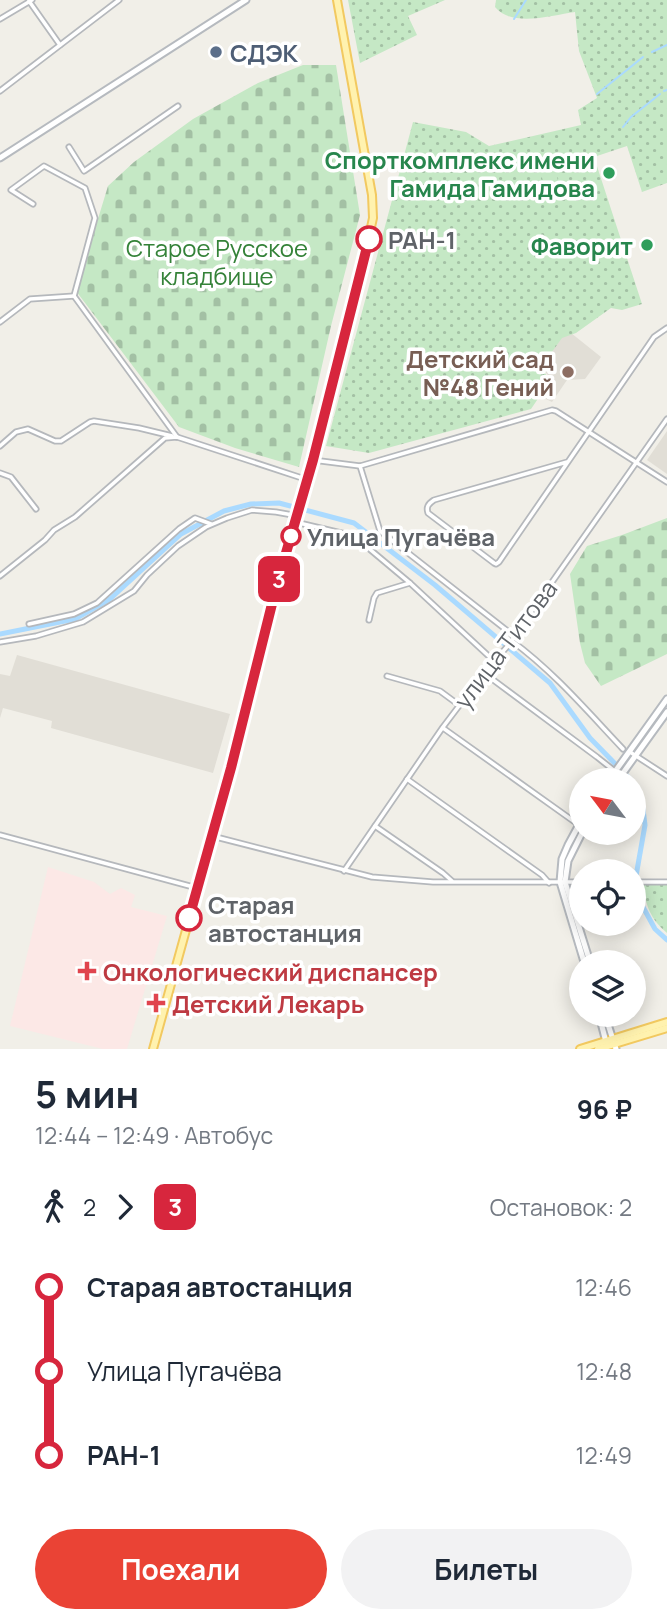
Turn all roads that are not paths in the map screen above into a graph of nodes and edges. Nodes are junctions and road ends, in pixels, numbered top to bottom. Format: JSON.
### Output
{"nodes":[{"id":1,"x":119,"y":0,"type":"edge"},
{"id":2,"x":245,"y":0,"type":"edge"},
{"id":3,"x":337,"y":0,"type":"edge"},
{"id":4,"x":31,"y":1,"type":"edge"},
{"id":5,"x":0,"y":19,"type":"edge"},
{"id":6,"x":61,"y":45,"type":"junction"},
{"id":7,"x":0,"y":91,"type":"edge"},
{"id":8,"x":178,"y":106,"type":"dead end"},
{"id":9,"x":69,"y":147,"type":"dead end"},
{"id":10,"x":0,"y":157,"type":"edge"},
{"id":11,"x":33,"y":204,"type":"dead end"},
{"id":12,"x":74,"y":296,"type":"junction"},
{"id":13,"x":0,"y":323,"type":"edge"},
{"id":14,"x":667,"y":328,"type":"edge"},
{"id":15,"x":667,"y":419,"type":"edge"},
{"id":16,"x":588,"y":433,"type":"junction"},
{"id":17,"x":177,"y":437,"type":"junction"},
{"id":18,"x":0,"y":446,"type":"edge"},
{"id":19,"x":314,"y":460,"type":"junction"},
{"id":20,"x":567,"y":462,"type":"junction"},
{"id":21,"x":636,"y":463,"type":"junction"},
{"id":22,"x":360,"y":466,"type":"junction"},
{"id":23,"x":0,"y":473,"type":"edge"},
{"id":24,"x":307,"y":480,"type":"junction"},
{"id":25,"x":667,"y":483,"type":"edge"},
{"id":26,"x":36,"y":509,"type":"dead end"},
{"id":27,"x":296,"y":519,"type":"junction"},
{"id":28,"x":212,"y":524,"type":"junction"},
{"id":29,"x":0,"y":576,"type":"edge"},
{"id":30,"x":410,"y":583,"type":"junction"},
{"id":31,"x":369,"y":620,"type":"dead end"},
{"id":32,"x":29,"y":624,"type":"dead end"},
{"id":33,"x":513,"y":639,"type":"junction"},
{"id":34,"x":0,"y":642,"type":"edge"},
{"id":35,"x":494,"y":661,"type":"junction"},
{"id":36,"x":484,"y":673,"type":"junction"},
{"id":37,"x":387,"y":676,"type":"dead end"},
{"id":38,"x":667,"y":699,"type":"edge"},
{"id":39,"x":460,"y":705,"type":"junction"},
{"id":40,"x":667,"y":712,"type":"edge"},
{"id":41,"x":443,"y":727,"type":"junction"},
{"id":42,"x":623,"y":749,"type":"dead end"},
{"id":43,"x":633,"y":753,"type":"junction"},
{"id":44,"x":609,"y":768,"type":"edge"},
{"id":45,"x":623,"y":768,"type":"edge"},
{"id":46,"x":667,"y":776,"type":"edge"},
{"id":47,"x":407,"y":779,"type":"junction"},
{"id":48,"x":569,"y":816,"type":"edge"},
{"id":49,"x":375,"y":826,"type":"junction"},
{"id":50,"x":0,"y":835,"type":"edge"},
{"id":51,"x":213,"y":836,"type":"junction"},
{"id":52,"x":569,"y":843,"type":"edge"},
{"id":53,"x":576,"y":845,"type":"edge"},
{"id":54,"x":344,"y":871,"type":"junction"},
{"id":55,"x":667,"y":875,"type":"edge"},
{"id":56,"x":452,"y":881,"type":"junction"},
{"id":57,"x":665,"y":881,"type":"edge"},
{"id":58,"x":563,"y":882,"type":"junction"},
{"id":59,"x":569,"y":882,"type":"edge"},
{"id":60,"x":646,"y":882,"type":"edge"},
{"id":61,"x":549,"y":883,"type":"junction"},
{"id":62,"x":197,"y":888,"type":"junction"},
{"id":63,"x":581,"y":950,"type":"edge"},
{"id":64,"x":586,"y":950,"type":"edge"},
{"id":65,"x":667,"y":1021,"type":"edge"},
{"id":66,"x":603,"y":1027,"type":"edge"},
{"id":67,"x":607,"y":1027,"type":"edge"},
{"id":68,"x":667,"y":1028,"type":"edge"},
{"id":69,"x":611,"y":1045,"type":"edge"},
{"id":70,"x":154,"y":1049,"type":"edge"},
{"id":71,"x":580,"y":1049,"type":"edge"},
{"id":72,"x":598,"y":1049,"type":"edge"}],
"edges":[{"from":1,"to":6,"type":"street"},
{"from":2,"to":10,"type":"main road"},
{"from":3,"to":19,"type":"main road"},
{"from":4,"to":5,"type":"street"},
{"from":4,"to":6,"type":"street"},
{"from":6,"to":7,"type":"street"},
{"from":8,"to":9,"type":"street"},
{"from":11,"to":12,"type":"street"},
{"from":12,"to":13,"type":"street"},
{"from":12,"to":17,"type":"street"},
{"from":14,"to":16,"type":"street"},
{"from":15,"to":21,"type":"street","name":"улица Титова"},
{"from":16,"to":20,"type":"street"},
{"from":16,"to":21,"type":"street"},
{"from":16,"to":22,"type":"street"},
{"from":17,"to":18,"type":"street"},
{"from":17,"to":24,"type":"street"},
{"from":17,"to":29,"type":"street"},
{"from":19,"to":22,"type":"street"},
{"from":19,"to":24,"type":"main road"},
{"from":20,"to":20,"type":"street"},
{"from":21,"to":25,"type":"street"},
{"from":21,"to":33,"type":"street","name":"улица Титова"},
{"from":22,"to":33,"type":"street"},
{"from":23,"to":26,"type":"street"},
{"from":24,"to":27,"type":"main road"},
{"from":27,"to":28,"type":"street"},
{"from":27,"to":30,"type":"street"},
{"from":27,"to":51,"type":"main road"},
{"from":28,"to":32,"type":"street"},
{"from":28,"to":34,"type":"street"},
{"from":30,"to":31,"type":"street"},
{"from":30,"to":35,"type":"street"},
{"from":33,"to":35,"type":"street","name":"улица Титова"},
{"from":33,"to":42,"type":"street"},
{"from":35,"to":36,"type":"street","name":"улица Титова"},
{"from":36,"to":39,"type":"street","name":"улица Титова"},
{"from":36,"to":44,"type":"street"},
{"from":37,"to":39,"type":"street"},
{"from":38,"to":43,"type":"main road"},
{"from":39,"to":41,"type":"street","name":"улица Титова"},
{"from":40,"to":43,"type":"main road"},
{"from":41,"to":47,"type":"street","name":"улица Титова"},
{"from":41,"to":48,"type":"street"},
{"from":43,"to":45,"type":"main road"},
{"from":43,"to":46,"type":"street"},
{"from":47,"to":49,"type":"street","name":"улица Титова"},
{"from":47,"to":61,"type":"street"},
{"from":49,"to":54,"type":"street","name":"улица Титова"},
{"from":49,"to":56,"type":"street"},
{"from":50,"to":62,"type":"street"},
{"from":51,"to":54,"type":"street"},
{"from":51,"to":62,"type":"main road"},
{"from":52,"to":58,"type":"main road"},
{"from":53,"to":58,"type":"main road"},
{"from":54,"to":56,"type":"street"},
{"from":55,"to":57,"type":"street"},
{"from":56,"to":61,"type":"street"},
{"from":57,"to":60,"type":"street"},
{"from":58,"to":59,"type":"street"},
{"from":58,"to":61,"type":"street"},
{"from":58,"to":63,"type":"main road"},
{"from":58,"to":64,"type":"main road"},
{"from":62,"to":70,"type":"main road"},
{"from":62,"to":70,"type":"main road"},
{"from":65,"to":69,"type":"main road"},
{"from":66,"to":69,"type":"main road"},
{"from":67,"to":69,"type":"main road"},
{"from":68,"to":69,"type":"main road"},
{"from":69,"to":71,"type":"main road"},
{"from":69,"to":72,"type":"main road"}]}
